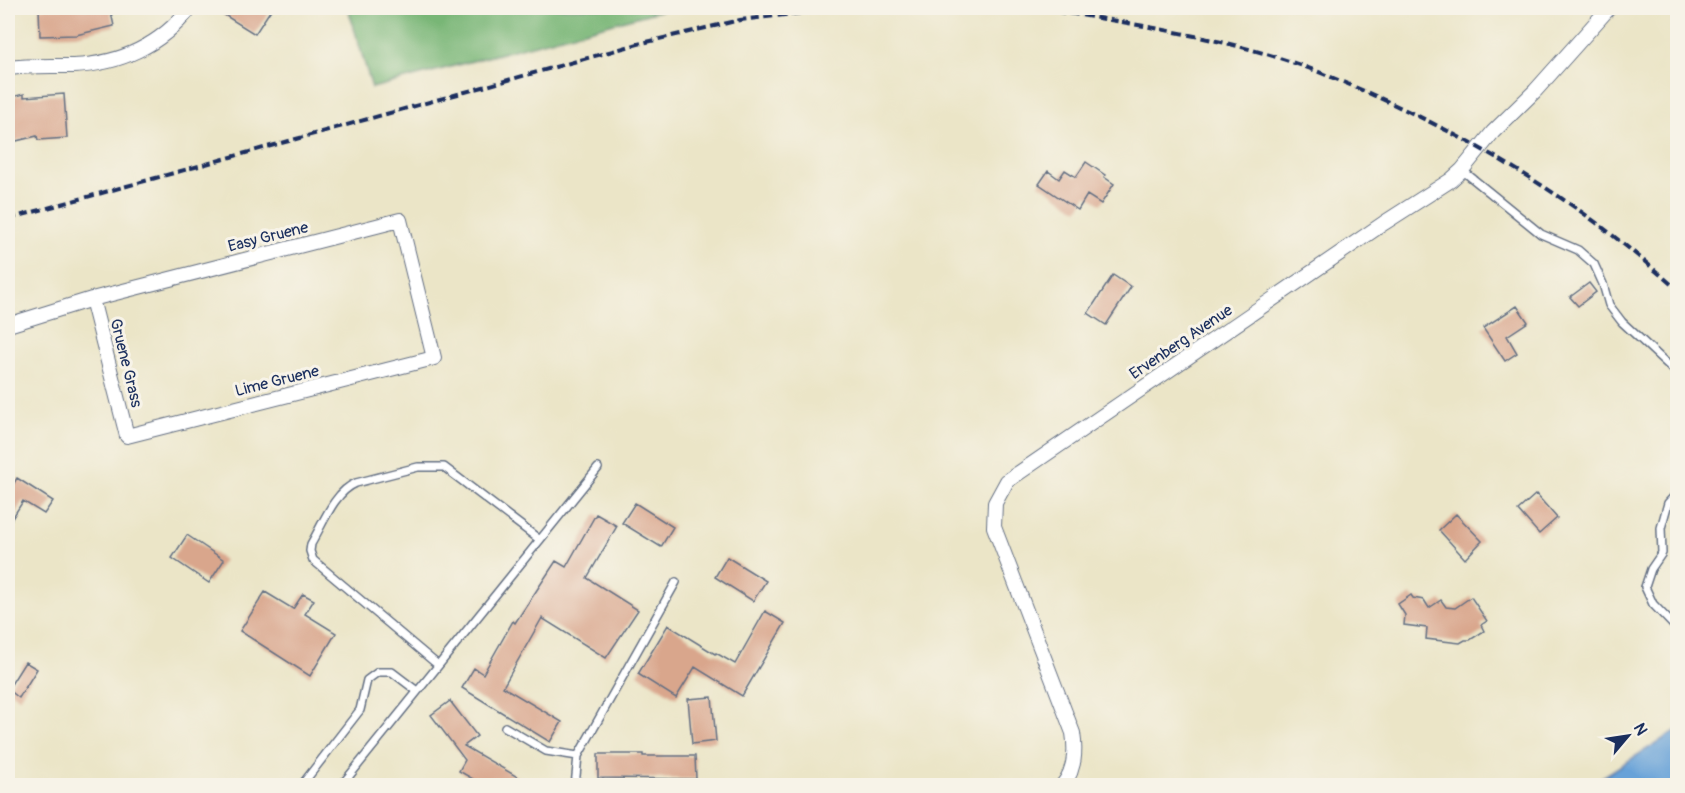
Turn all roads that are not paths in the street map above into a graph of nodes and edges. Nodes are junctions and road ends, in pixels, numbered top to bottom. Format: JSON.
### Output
{"nodes":[{"id":1,"x":190,"y":8,"type":"edge"},
{"id":2,"x":1609,"y":8,"type":"edge"},
{"id":3,"x":8,"y":68,"type":"edge"},
{"id":4,"x":1462,"y":170,"type":"junction"},
{"id":5,"x":92,"y":299,"type":"junction"},
{"id":6,"x":8,"y":325,"type":"edge"},
{"id":7,"x":434,"y":358,"type":"joint"},
{"id":8,"x":1677,"y":374,"type":"edge"},
{"id":9,"x":127,"y":436,"type":"joint"},
{"id":10,"x":598,"y":468,"type":"dead end"},
{"id":11,"x":1677,"y":492,"type":"edge"},
{"id":12,"x":540,"y":540,"type":"junction"},
{"id":13,"x":676,"y":582,"type":"dead end"},
{"id":14,"x":1677,"y":630,"type":"edge"},
{"id":15,"x":438,"y":665,"type":"junction"},
{"id":16,"x":417,"y":691,"type":"junction"},
{"id":17,"x":505,"y":727,"type":"dead end"},
{"id":18,"x":579,"y":756,"type":"junction"},
{"id":19,"x":301,"y":786,"type":"edge"},
{"id":20,"x":341,"y":786,"type":"edge"},
{"id":21,"x":575,"y":786,"type":"edge"},
{"id":22,"x":1062,"y":786,"type":"edge"}],
"edges":[{"from":1,"to":3,"type":"street"},
{"from":2,"to":4,"type":"street","name":"Ervenberg Avenue"},
{"from":4,"to":8,"type":"lane"},
{"from":4,"to":22,"type":"street","name":"Ervenberg Avenue"},
{"from":5,"to":6,"type":"street","name":"Easy Gruene"},
{"from":5,"to":7,"type":"street","name":"Easy Gruene"},
{"from":5,"to":9,"type":"street","name":"Gruene Grass"},
{"from":7,"to":9,"type":"street","name":"Lime Gruene"},
{"from":10,"to":12,"type":"lane"},
{"from":11,"to":14,"type":"lane"},
{"from":12,"to":15,"type":"lane"},
{"from":12,"to":15,"type":"lane"},
{"from":13,"to":18,"type":"lane"},
{"from":15,"to":16,"type":"lane"},
{"from":16,"to":19,"type":"lane"},
{"from":16,"to":20,"type":"lane"},
{"from":17,"to":18,"type":"lane"},
{"from":18,"to":21,"type":"lane"}]}
